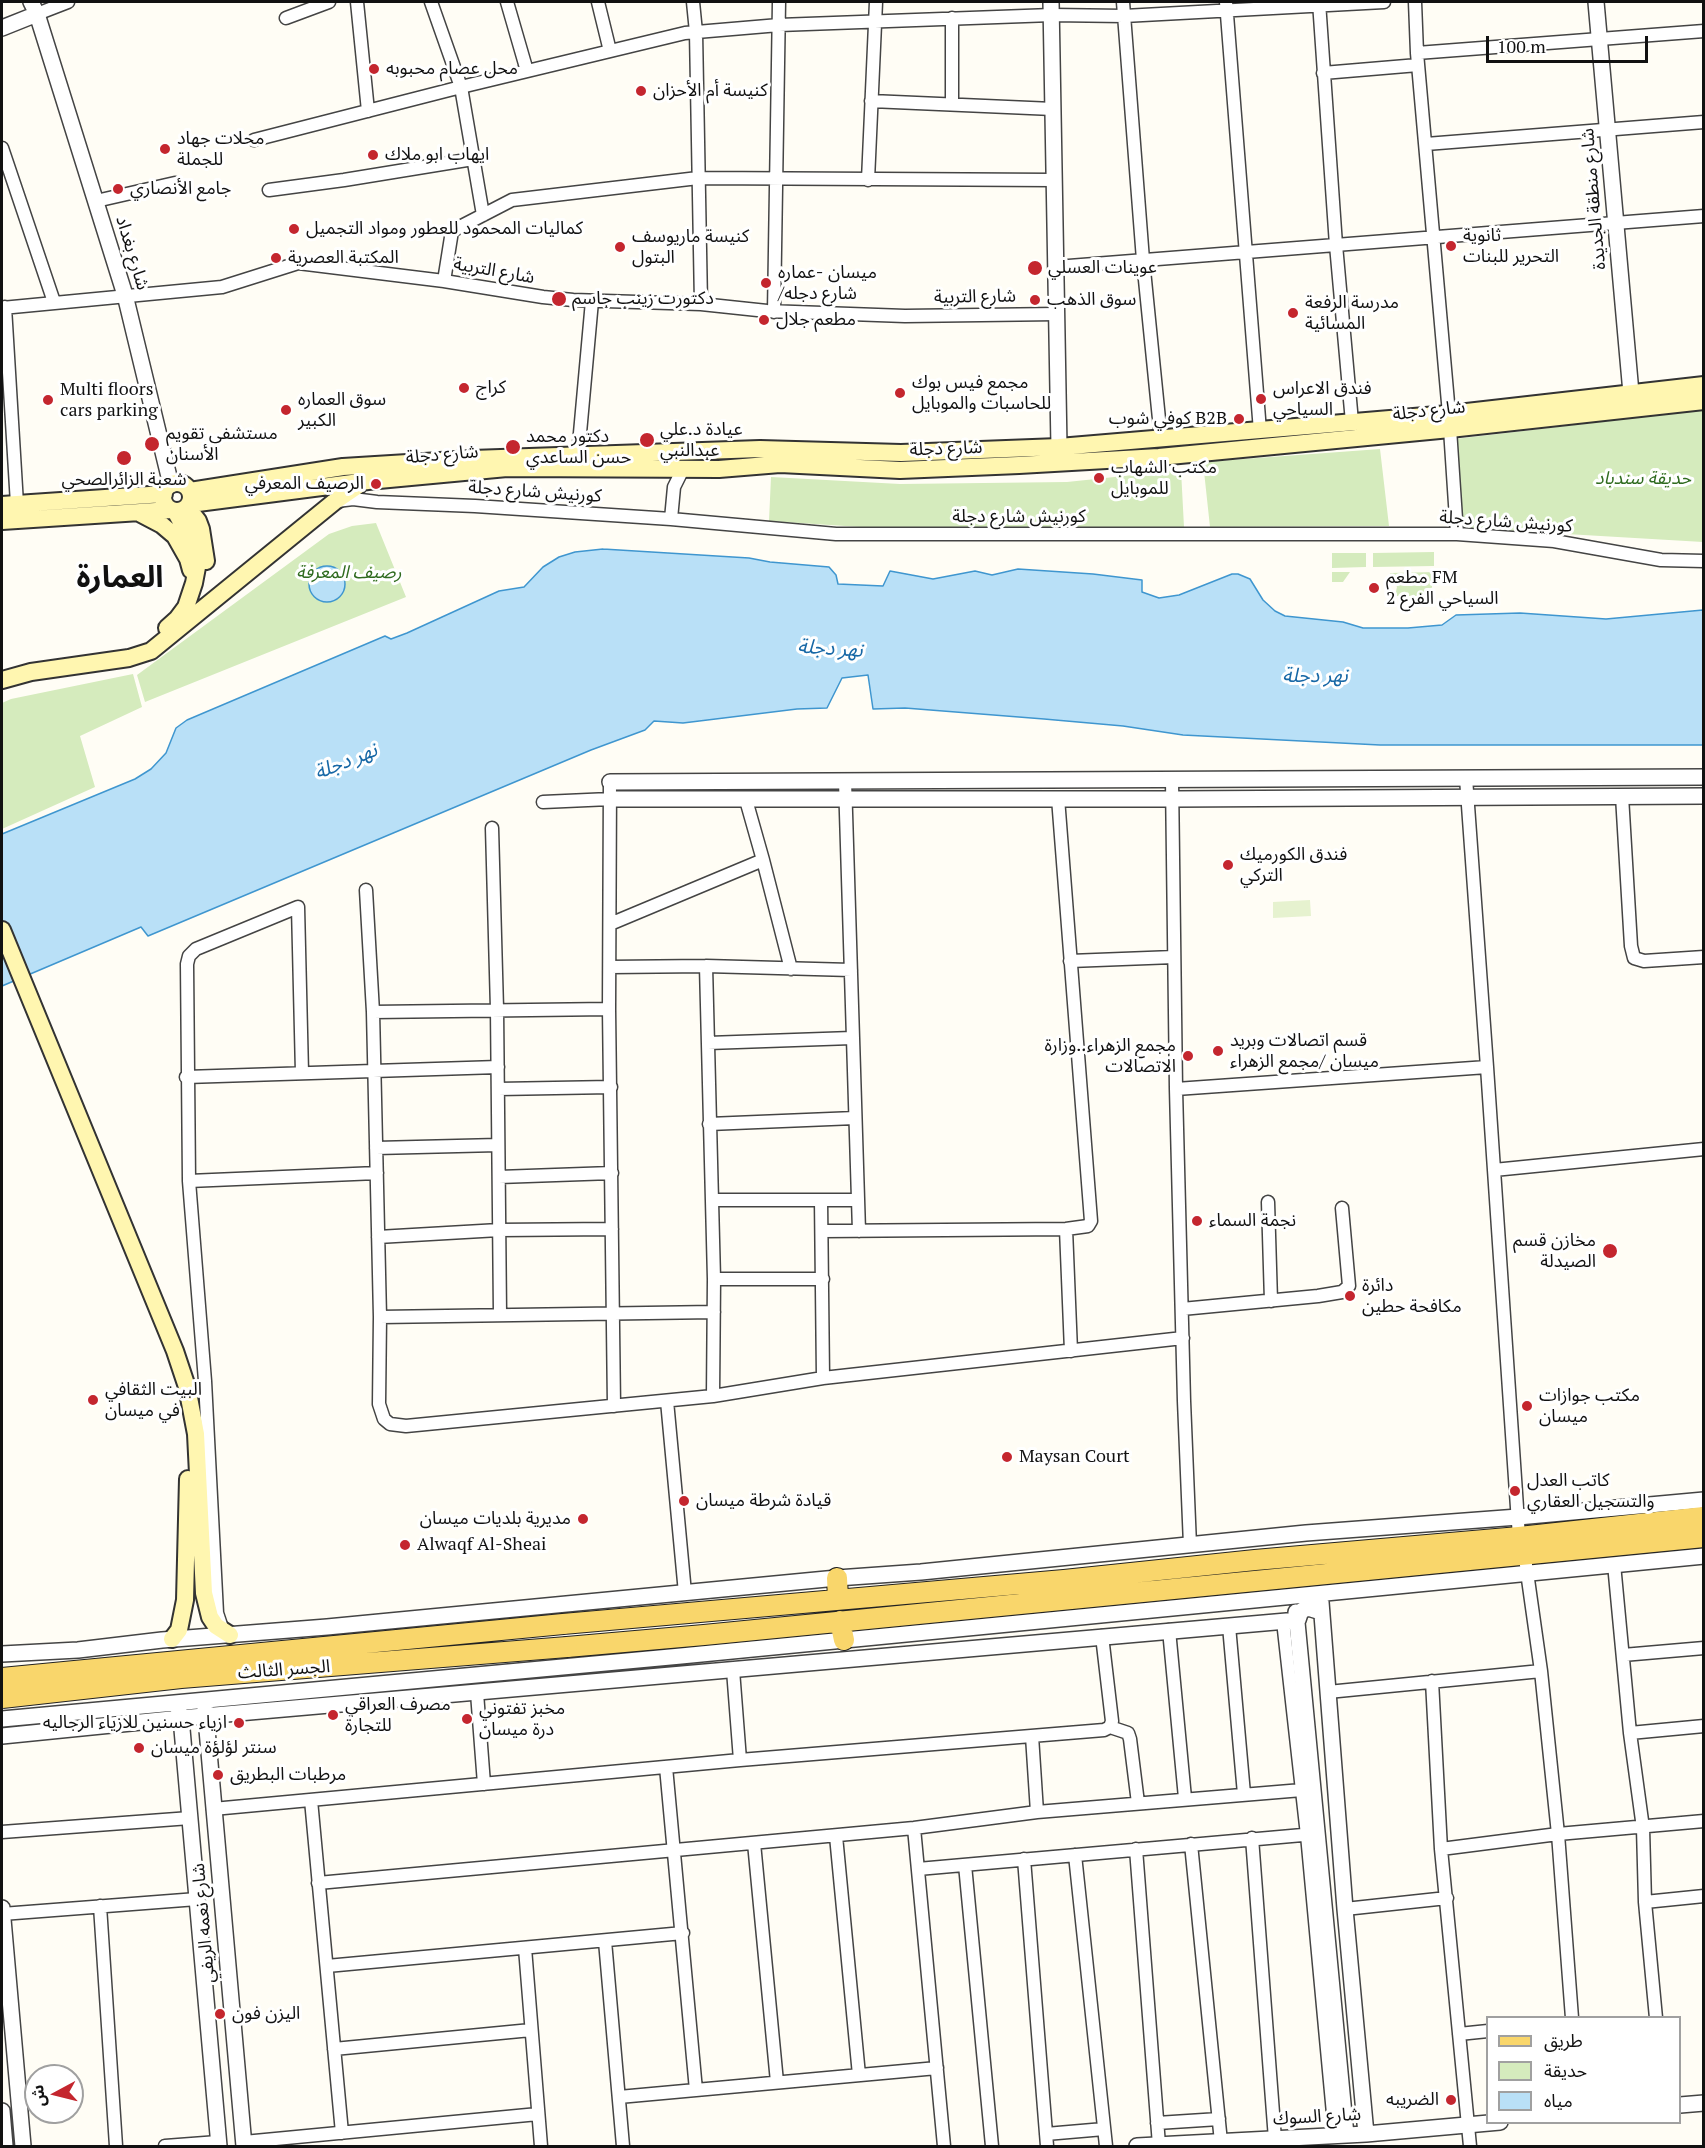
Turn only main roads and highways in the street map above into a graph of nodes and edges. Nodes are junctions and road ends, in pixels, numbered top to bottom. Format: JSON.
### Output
{"nodes":[{"id":1,"x":1704,"y":385,"type":"edge"},
{"id":2,"x":1704,"y":401,"type":"edge"},
{"id":3,"x":1450,"y":421,"type":"junction"},
{"id":4,"x":368,"y":481,"type":"junction"},
{"id":5,"x":167,"y":489,"type":"junction"},
{"id":6,"x":9,"y":505,"type":"edge"},
{"id":7,"x":182,"y":505,"type":"junction"},
{"id":8,"x":137,"y":513,"type":"junction"},
{"id":9,"x":2,"y":520,"type":"edge"},
{"id":10,"x":194,"y":583,"type":"junction"},
{"id":11,"x":180,"y":622,"type":"junction"},
{"id":12,"x":2,"y":672,"type":"edge"},
{"id":13,"x":2,"y":680,"type":"edge"},
{"id":14,"x":2,"y":930,"type":"edge"},
{"id":15,"x":2,"y":943,"type":"edge"},
{"id":16,"x":171,"y":1351,"type":"junction"},
{"id":17,"x":1704,"y":1517,"type":"edge"},
{"id":18,"x":1704,"y":1537,"type":"edge"},
{"id":19,"x":1523,"y":1555,"type":"junction"},
{"id":20,"x":837,"y":1578,"type":"road end"},
{"id":21,"x":838,"y":1599,"type":"junction"},
{"id":22,"x":231,"y":1634,"type":"road end"},
{"id":23,"x":172,"y":1639,"type":"road end"},
{"id":24,"x":2,"y":1678,"type":"edge"},
{"id":25,"x":2,"y":1698,"type":"edge"}],
"edges":[{"from":1,"to":3,"type":"main road","name":"شارع دجلة"},
{"from":2,"to":3,"type":"main road","name":"شارع دجلة"},
{"from":3,"to":4,"type":"main road","name":"شارع دجلة"},
{"from":3,"to":7,"type":"main road","name":"شارع دجلة"},
{"from":4,"to":7,"type":"main road","name":"شارع دجلة"},
{"from":4,"to":11,"type":"main road"},
{"from":5,"to":6,"type":"main road"},
{"from":5,"to":7,"type":"main road"},
{"from":5,"to":7,"type":"main road"},
{"from":7,"to":8,"type":"main road","name":"شارع دجلة"},
{"from":7,"to":10,"type":"main road"},
{"from":7,"to":11,"type":"main road"},
{"from":8,"to":9,"type":"main road","name":"شارع دجلة"},
{"from":8,"to":10,"type":"main road"},
{"from":10,"to":11,"type":"main road"},
{"from":11,"to":12,"type":"main road"},
{"from":11,"to":13,"type":"main road"},
{"from":14,"to":16,"type":"main road"},
{"from":15,"to":16,"type":"main road"},
{"from":16,"to":22,"type":"main road"},
{"from":16,"to":23,"type":"main road"},
{"from":17,"to":19,"type":"main road"},
{"from":18,"to":19,"type":"main road"},
{"from":19,"to":21,"type":"main road","name":"الجسر الثالث"},
{"from":19,"to":25,"type":"main road","name":"الجسر الثالث","bridge":true},
{"from":20,"to":21,"type":"main road"},
{"from":21,"to":24,"type":"main road","name":"الجسر الثالث","bridge":true}]}
